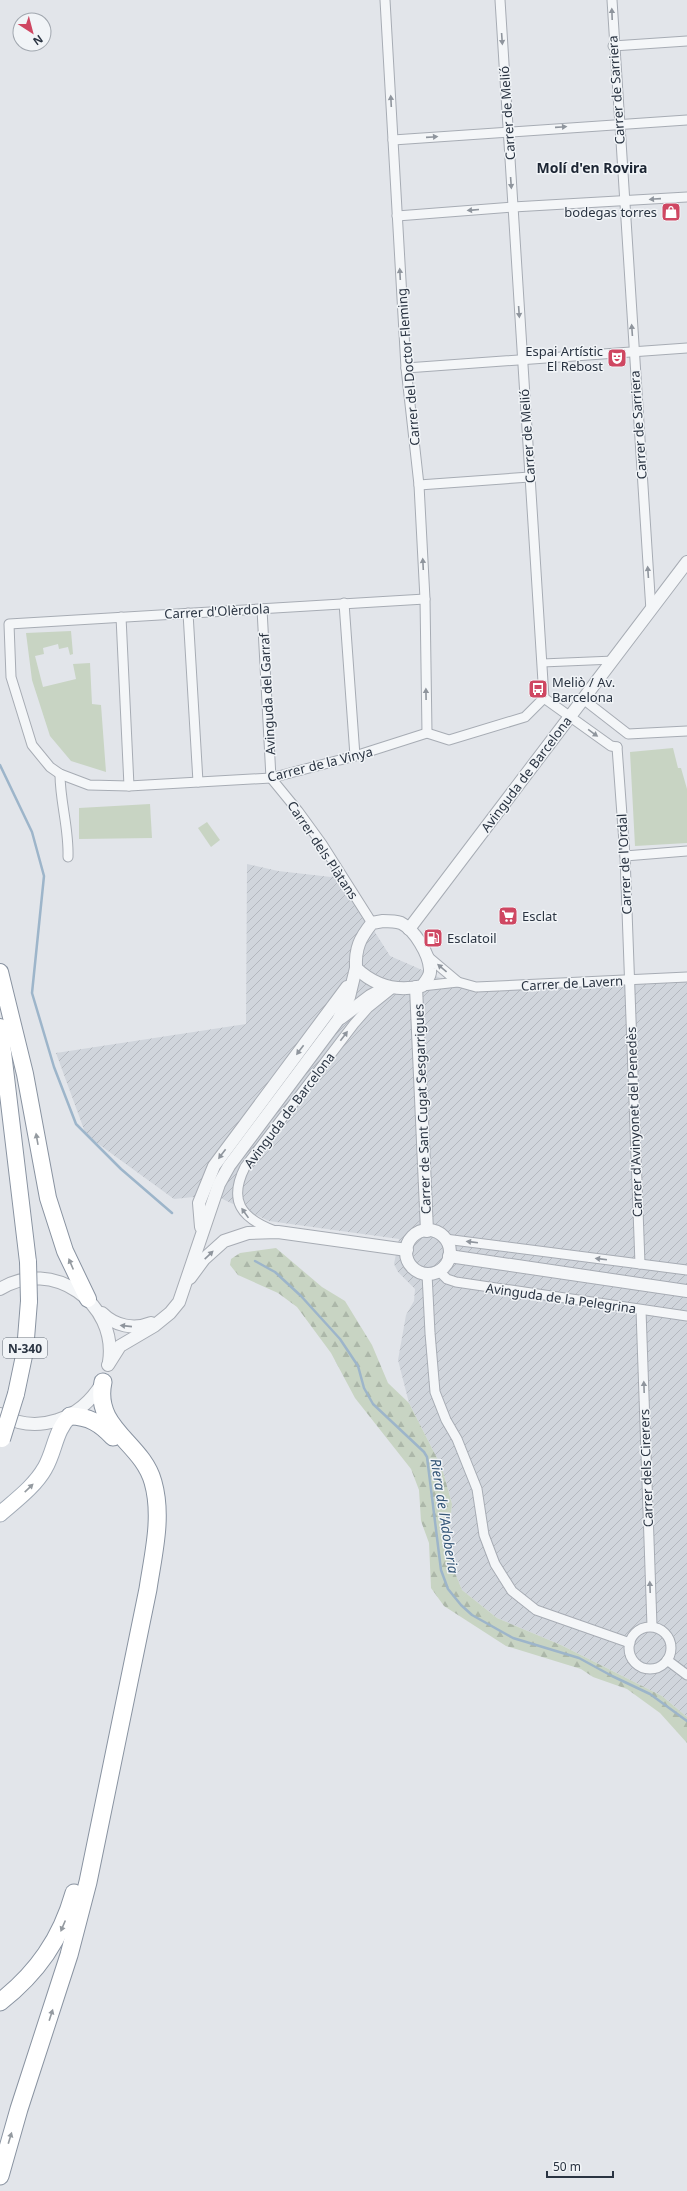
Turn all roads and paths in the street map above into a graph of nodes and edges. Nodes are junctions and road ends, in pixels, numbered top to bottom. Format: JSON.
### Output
{"nodes":[{"id":1,"x":385,"y":0,"type":"edge"},
{"id":2,"x":500,"y":0,"type":"edge"},
{"id":3,"x":612,"y":0,"type":"edge"},
{"id":4,"x":687,"y":41,"type":"edge"},
{"id":5,"x":613,"y":46,"type":"junction"},
{"id":6,"x":687,"y":120,"type":"edge"},
{"id":7,"x":618,"y":123,"type":"junction"},
{"id":8,"x":508,"y":131,"type":"junction"},
{"id":9,"x":393,"y":140,"type":"junction"},
{"id":10,"x":687,"y":197,"type":"edge"},
{"id":11,"x":624,"y":201,"type":"junction"},
{"id":12,"x":513,"y":207,"type":"junction"},
{"id":13,"x":397,"y":216,"type":"junction"},
{"id":14,"x":687,"y":348,"type":"edge"},
{"id":15,"x":634,"y":352,"type":"junction"},
{"id":16,"x":522,"y":360,"type":"junction"},
{"id":17,"x":406,"y":368,"type":"junction"},
{"id":18,"x":530,"y":477,"type":"junction"},
{"id":19,"x":418,"y":485,"type":"junction"},
{"id":20,"x":687,"y":562,"type":"edge"},
{"id":21,"x":425,"y":599,"type":"junction"},
{"id":22,"x":344,"y":603,"type":"junction"},
{"id":23,"x":262,"y":609,"type":"junction"},
{"id":24,"x":651,"y":611,"type":"junction"},
{"id":25,"x":188,"y":613,"type":"junction"},
{"id":26,"x":120,"y":616,"type":"junction"},
{"id":27,"x":614,"y":660,"type":"junction"},
{"id":28,"x":542,"y":663,"type":"junction"},
{"id":29,"x":544,"y":698,"type":"junction"},
{"id":30,"x":583,"y":699,"type":"junction"},
{"id":31,"x":569,"y":716,"type":"junction"},
{"id":32,"x":687,"y":731,"type":"edge"},
{"id":33,"x":427,"y":733,"type":"junction"},
{"id":34,"x":628,"y":734,"type":"junction"},
{"id":35,"x":617,"y":747,"type":"junction"},
{"id":36,"x":355,"y":756,"type":"junction"},
{"id":37,"x":60,"y":774,"type":"junction"},
{"id":38,"x":271,"y":778,"type":"junction"},
{"id":39,"x":198,"y":782,"type":"junction"},
{"id":40,"x":129,"y":786,"type":"junction"},
{"id":41,"x":687,"y":851,"type":"edge"},
{"id":42,"x":624,"y":856,"type":"junction"},
{"id":43,"x":68,"y":857,"type":"dead end"},
{"id":44,"x":372,"y":923,"type":"junction"},
{"id":45,"x":409,"y":929,"type":"junction"},
{"id":46,"x":425,"y":954,"type":"junction"},
{"id":47,"x":356,"y":970,"type":"junction"},
{"id":48,"x":0,"y":972,"type":"edge"},
{"id":49,"x":687,"y":977,"type":"edge"},
{"id":50,"x":629,"y":980,"type":"junction"},
{"id":51,"x":458,"y":982,"type":"junction"},
{"id":52,"x":419,"y":986,"type":"junction"},
{"id":53,"x":390,"y":987,"type":"junction"},
{"id":54,"x":338,"y":1020,"type":"junction"},
{"id":55,"x":0,"y":1027,"type":"edge"},
{"id":56,"x":202,"y":1230,"type":"junction"},
{"id":57,"x":427,"y":1231,"type":"junction"},
{"id":58,"x":278,"y":1232,"type":"junction"},
{"id":59,"x":445,"y":1239,"type":"junction"},
{"id":60,"x":407,"y":1250,"type":"junction"},
{"id":61,"x":449,"y":1256,"type":"junction"},
{"id":62,"x":640,"y":1264,"type":"junction"},
{"id":63,"x":687,"y":1270,"type":"edge"},
{"id":64,"x":433,"y":1273,"type":"junction"},
{"id":65,"x":185,"y":1286,"type":"junction"},
{"id":66,"x":0,"y":1289,"type":"edge"},
{"id":67,"x":687,"y":1292,"type":"edge"},
{"id":68,"x":92,"y":1303,"type":"junction"},
{"id":69,"x":641,"y":1310,"type":"junction"},
{"id":70,"x":687,"y":1316,"type":"edge"},
{"id":71,"x":164,"y":1318,"type":"junction"},
{"id":72,"x":108,"y":1365,"type":"junction"},
{"id":73,"x":103,"y":1382,"type":"junction"},
{"id":74,"x":0,"y":1414,"type":"edge"},
{"id":75,"x":70,"y":1416,"type":"junction"},
{"id":76,"x":1,"y":1441,"type":"edge"},
{"id":77,"x":0,"y":1514,"type":"edge"},
{"id":78,"x":652,"y":1626,"type":"junction"},
{"id":79,"x":630,"y":1643,"type":"junction"},
{"id":80,"x":667,"y":1660,"type":"junction"},
{"id":81,"x":687,"y":1675,"type":"edge"},
{"id":82,"x":0,"y":2002,"type":"edge"},
{"id":83,"x":0,"y":2176,"type":"edge"}],
"edges":[{"from":9,"to":1,"type":"street","name":"Carrer del Doctor Fleming","one_way":true},
{"from":2,"to":8,"type":"street","name":"Carrer de Melió","one_way":true},
{"from":5,"to":3,"type":"street","name":"Carrer de Sarriera","one_way":true},
{"from":4,"to":5,"type":"street"},
{"from":5,"to":7,"type":"street","name":"Carrer de Sarriera"},
{"from":6,"to":7,"type":"street"},
{"from":8,"to":7,"type":"street","one_way":true},
{"from":7,"to":11,"type":"street","name":"Carrer de Sarriera"},
{"from":9,"to":8,"type":"street","one_way":true},
{"from":8,"to":12,"type":"street","name":"Carrer de Melió","one_way":true},
{"from":9,"to":13,"type":"street","name":"Carrer del Doctor Fleming"},
{"from":10,"to":11,"type":"street","one_way":true},
{"from":11,"to":12,"type":"street"},
{"from":15,"to":11,"type":"street","name":"Carrer de Sarriera","one_way":true},
{"from":12,"to":13,"type":"street","one_way":true},
{"from":12,"to":16,"type":"street","name":"Carrer de Melió","one_way":true},
{"from":17,"to":13,"type":"street","name":"Carrer del Doctor Fleming","one_way":true},
{"from":14,"to":15,"type":"street"},
{"from":15,"to":16,"type":"street"},
{"from":24,"to":15,"type":"street","name":"Carrer de Sarriera","one_way":true},
{"from":16,"to":17,"type":"street"},
{"from":16,"to":18,"type":"street","name":"Carrer de Melió"},
{"from":17,"to":19,"type":"street","name":"Carrer del Doctor Fleming"},
{"from":18,"to":19,"type":"street"},
{"from":18,"to":28,"type":"street","name":"Carrer de Melió"},
{"from":21,"to":19,"type":"street","name":"Carrer del Doctor Fleming","one_way":true},
{"from":20,"to":24,"type":"street","name":"Avinguda de Barcelona"},
{"from":21,"to":22,"type":"street","name":"Carrer d'Olèrdola"},
{"from":33,"to":21,"type":"street","name":"Carrer del Doctor Fleming","one_way":true},
{"from":22,"to":23,"type":"street","name":"Carrer d'Olèrdola"},
{"from":22,"to":36,"type":"street"},
{"from":23,"to":25,"type":"street","name":"Carrer d'Olèrdola"},
{"from":23,"to":38,"type":"street","name":"Avinguda del Garraf"},
{"from":24,"to":27,"type":"street","name":"Avinguda de Barcelona"},
{"from":25,"to":26,"type":"street","name":"Carrer d'Olèrdola"},
{"from":25,"to":39,"type":"street"},
{"from":26,"to":37,"type":"street","name":"Carrer d'Olèrdola"},
{"from":26,"to":40,"type":"street"},
{"from":27,"to":28,"type":"street"},
{"from":27,"to":30,"type":"street","name":"Avinguda de Barcelona"},
{"from":28,"to":29,"type":"street","name":"Carrer de Melió"},
{"from":29,"to":31,"type":"street"},
{"from":29,"to":33,"type":"street"},
{"from":30,"to":31,"type":"street","name":"Avinguda de Barcelona"},
{"from":30,"to":34,"type":"street"},
{"from":31,"to":35,"type":"street","one_way":true},
{"from":31,"to":45,"type":"street","name":"Avinguda de Barcelona"},
{"from":32,"to":34,"type":"street"},
{"from":33,"to":36,"type":"street","name":"Carrer de la Vinya"},
{"from":34,"to":35,"type":"street"},
{"from":35,"to":42,"type":"street","name":"Carrer de l'Ordal"},
{"from":36,"to":38,"type":"street","name":"Carrer de la Vinya"},
{"from":37,"to":40,"type":"street","name":"Carrer de la Vinya"},
{"from":37,"to":43,"type":"street"},
{"from":38,"to":39,"type":"street","name":"Carrer de la Vinya"},
{"from":38,"to":44,"type":"street","name":"Carrer dels Plàtans"},
{"from":39,"to":40,"type":"street","name":"Carrer de la Vinya"},
{"from":41,"to":42,"type":"street"},
{"from":42,"to":50,"type":"street","name":"Carrer de l'Ordal"},
{"from":44,"to":45,"type":"street"},
{"from":44,"to":47,"type":"street"},
{"from":45,"to":46,"type":"street"},
{"from":51,"to":46,"type":"street","name":"Carrer de Lavern","one_way":true},
{"from":46,"to":52,"type":"street"},
{"from":47,"to":53,"type":"street"},
{"from":47,"to":54,"type":"street","name":"Avinguda de Barcelona"},
{"from":47,"to":56,"type":"street","one_way":true},
{"from":68,"to":48,"type":"highway","one_way":true},
{"from":49,"to":50,"type":"street","name":"Carrer de Lavern"},
{"from":50,"to":51,"type":"street","name":"Carrer de Lavern"},
{"from":50,"to":62,"type":"street","name":"Carrer d'Avinyonet del Penedès"},
{"from":51,"to":52,"type":"street","name":"Carrer de Lavern"},
{"from":52,"to":53,"type":"street"},
{"from":52,"to":57,"type":"street","name":"Carrer de Sant Cugat Sesgarrigues"},
{"from":53,"to":54,"type":"street","name":"Avinguda de Barcelona"},
{"from":58,"to":53,"type":"street","name":"Avinguda de Barcelona","one_way":true},
{"from":54,"to":56,"type":"street","name":"Avinguda de Barcelona"},
{"from":55,"to":76,"type":"highway","number":"N-340","bridge":true},
{"from":56,"to":65,"type":"street","name":"Avinguda de Barcelona"},
{"from":57,"to":59,"type":"street"},
{"from":57,"to":60,"type":"street"},
{"from":58,"to":60,"type":"street"},
{"from":65,"to":58,"type":"street","one_way":true},
{"from":59,"to":61,"type":"street"},
{"from":62,"to":59,"type":"street","one_way":true},
{"from":60,"to":64,"type":"street"},
{"from":61,"to":64,"type":"street"},
{"from":61,"to":67,"type":"street","name":"Avinguda de la Pelegrina"},
{"from":62,"to":63,"type":"street"},
{"from":64,"to":69,"type":"street","name":"Avinguda de la Pelegrina"},
{"from":64,"to":79,"type":"street"},
{"from":65,"to":71,"type":"street"},
{"from":66,"to":68,"type":"street"},
{"from":71,"to":68,"type":"street","one_way":true},
{"from":68,"to":72,"type":"street"},
{"from":69,"to":70,"type":"street","name":"Avinguda de la Pelegrina"},
{"from":78,"to":69,"type":"street","name":"Carrer dels Cirerers","one_way":true},
{"from":71,"to":72,"type":"street"},
{"from":72,"to":73,"type":"street"},
{"from":73,"to":75,"type":"street"},
{"from":83,"to":73,"type":"highway","one_way":true},
{"from":74,"to":75,"type":"street"},
{"from":77,"to":75,"type":"main road","one_way":true},
{"from":75,"to":82,"type":"highway","one_way":true},
{"from":78,"to":79,"type":"street"},
{"from":78,"to":80,"type":"street"},
{"from":79,"to":80,"type":"street"},
{"from":80,"to":81,"type":"street"}]}
